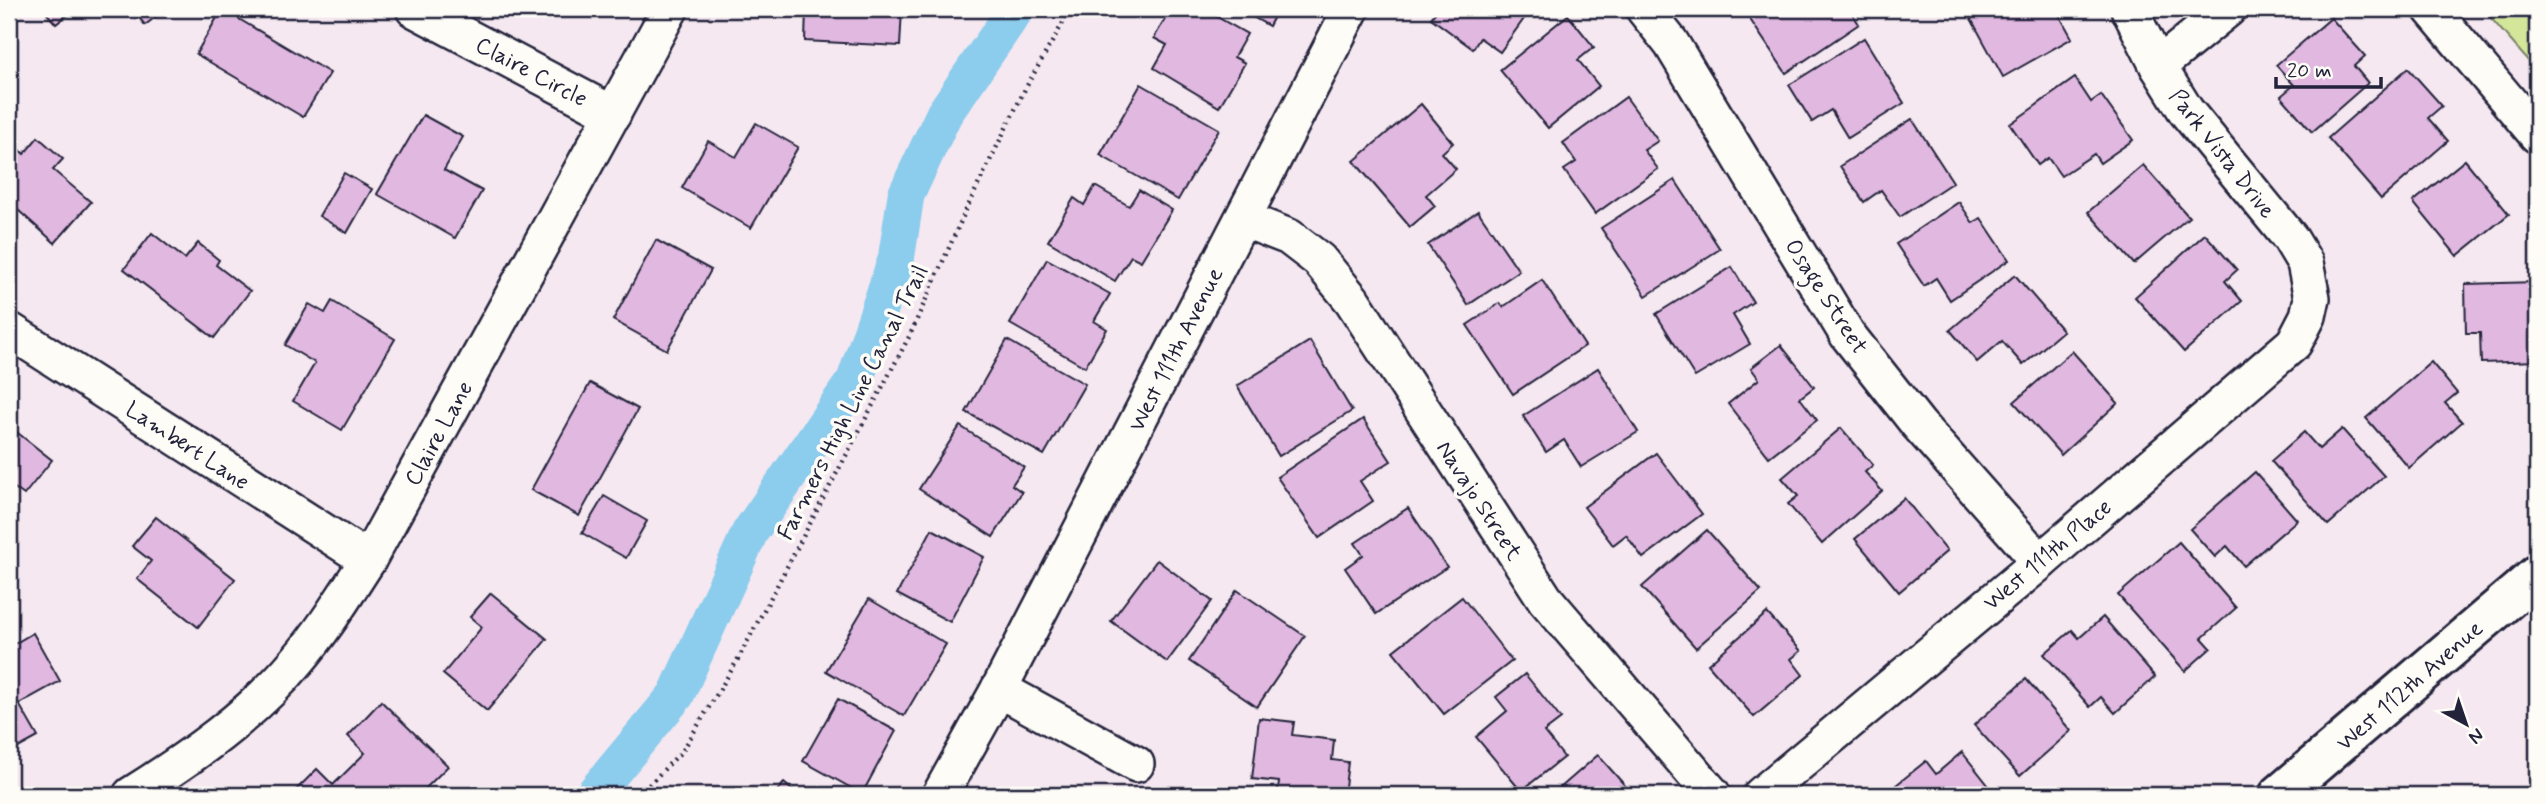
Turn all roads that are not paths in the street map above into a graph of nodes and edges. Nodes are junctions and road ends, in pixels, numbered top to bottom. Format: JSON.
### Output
{"nodes":[{"id":1,"x":414,"y":9,"type":"edge"},
{"id":2,"x":670,"y":9,"type":"edge"},
{"id":3,"x":1351,"y":9,"type":"edge"},
{"id":4,"x":1644,"y":9,"type":"edge"},
{"id":5,"x":2129,"y":9,"type":"edge"},
{"id":6,"x":2228,"y":9,"type":"edge"},
{"id":7,"x":2431,"y":9,"type":"edge"},
{"id":8,"x":2158,"y":66,"type":"junction"},
{"id":9,"x":613,"y":114,"type":"junction"},
{"id":10,"x":2537,"y":135,"type":"edge"},
{"id":11,"x":1243,"y":219,"type":"junction"},
{"id":12,"x":2312,"y":298,"type":"joint"},
{"id":13,"x":9,"y":330,"type":"edge"},
{"id":14,"x":368,"y":561,"type":"junction"},
{"id":15,"x":2039,"y":562,"type":"junction"},
{"id":16,"x":2528,"y":586,"type":"edge"},
{"id":17,"x":999,"y":689,"type":"junction"},
{"id":18,"x":1136,"y":764,"type":"dead end"},
{"id":19,"x":131,"y":795,"type":"edge"},
{"id":20,"x":940,"y":795,"type":"edge"},
{"id":21,"x":1713,"y":795,"type":"edge"},
{"id":22,"x":1761,"y":795,"type":"edge"},
{"id":23,"x":2279,"y":795,"type":"edge"}],
"edges":[{"from":1,"to":9,"type":"street","name":"Claire Circle"},
{"from":2,"to":9,"type":"street","name":"Claire Lane"},
{"from":3,"to":11,"type":"street","name":"West 111th Avenue"},
{"from":4,"to":15,"type":"street","name":"Osage Street"},
{"from":5,"to":8,"type":"street","name":"Park Vista Drive"},
{"from":6,"to":8,"type":"street"},
{"from":7,"to":10,"type":"street"},
{"from":8,"to":12,"type":"street","name":"Park Vista Drive"},
{"from":9,"to":14,"type":"street","name":"Claire Lane"},
{"from":11,"to":17,"type":"street","name":"West 111th Avenue"},
{"from":11,"to":21,"type":"street","name":"Navajo Street"},
{"from":12,"to":15,"type":"street","name":"West 111th Place"},
{"from":13,"to":14,"type":"street","name":"Lambert Lane"},
{"from":14,"to":19,"type":"street","name":"Claire Lane"},
{"from":15,"to":22,"type":"street","name":"West 111th Place"},
{"from":16,"to":23,"type":"main road","name":"West 112th Avenue"},
{"from":17,"to":18,"type":"street"},
{"from":17,"to":20,"type":"street","name":"West 111th Avenue"}]}
